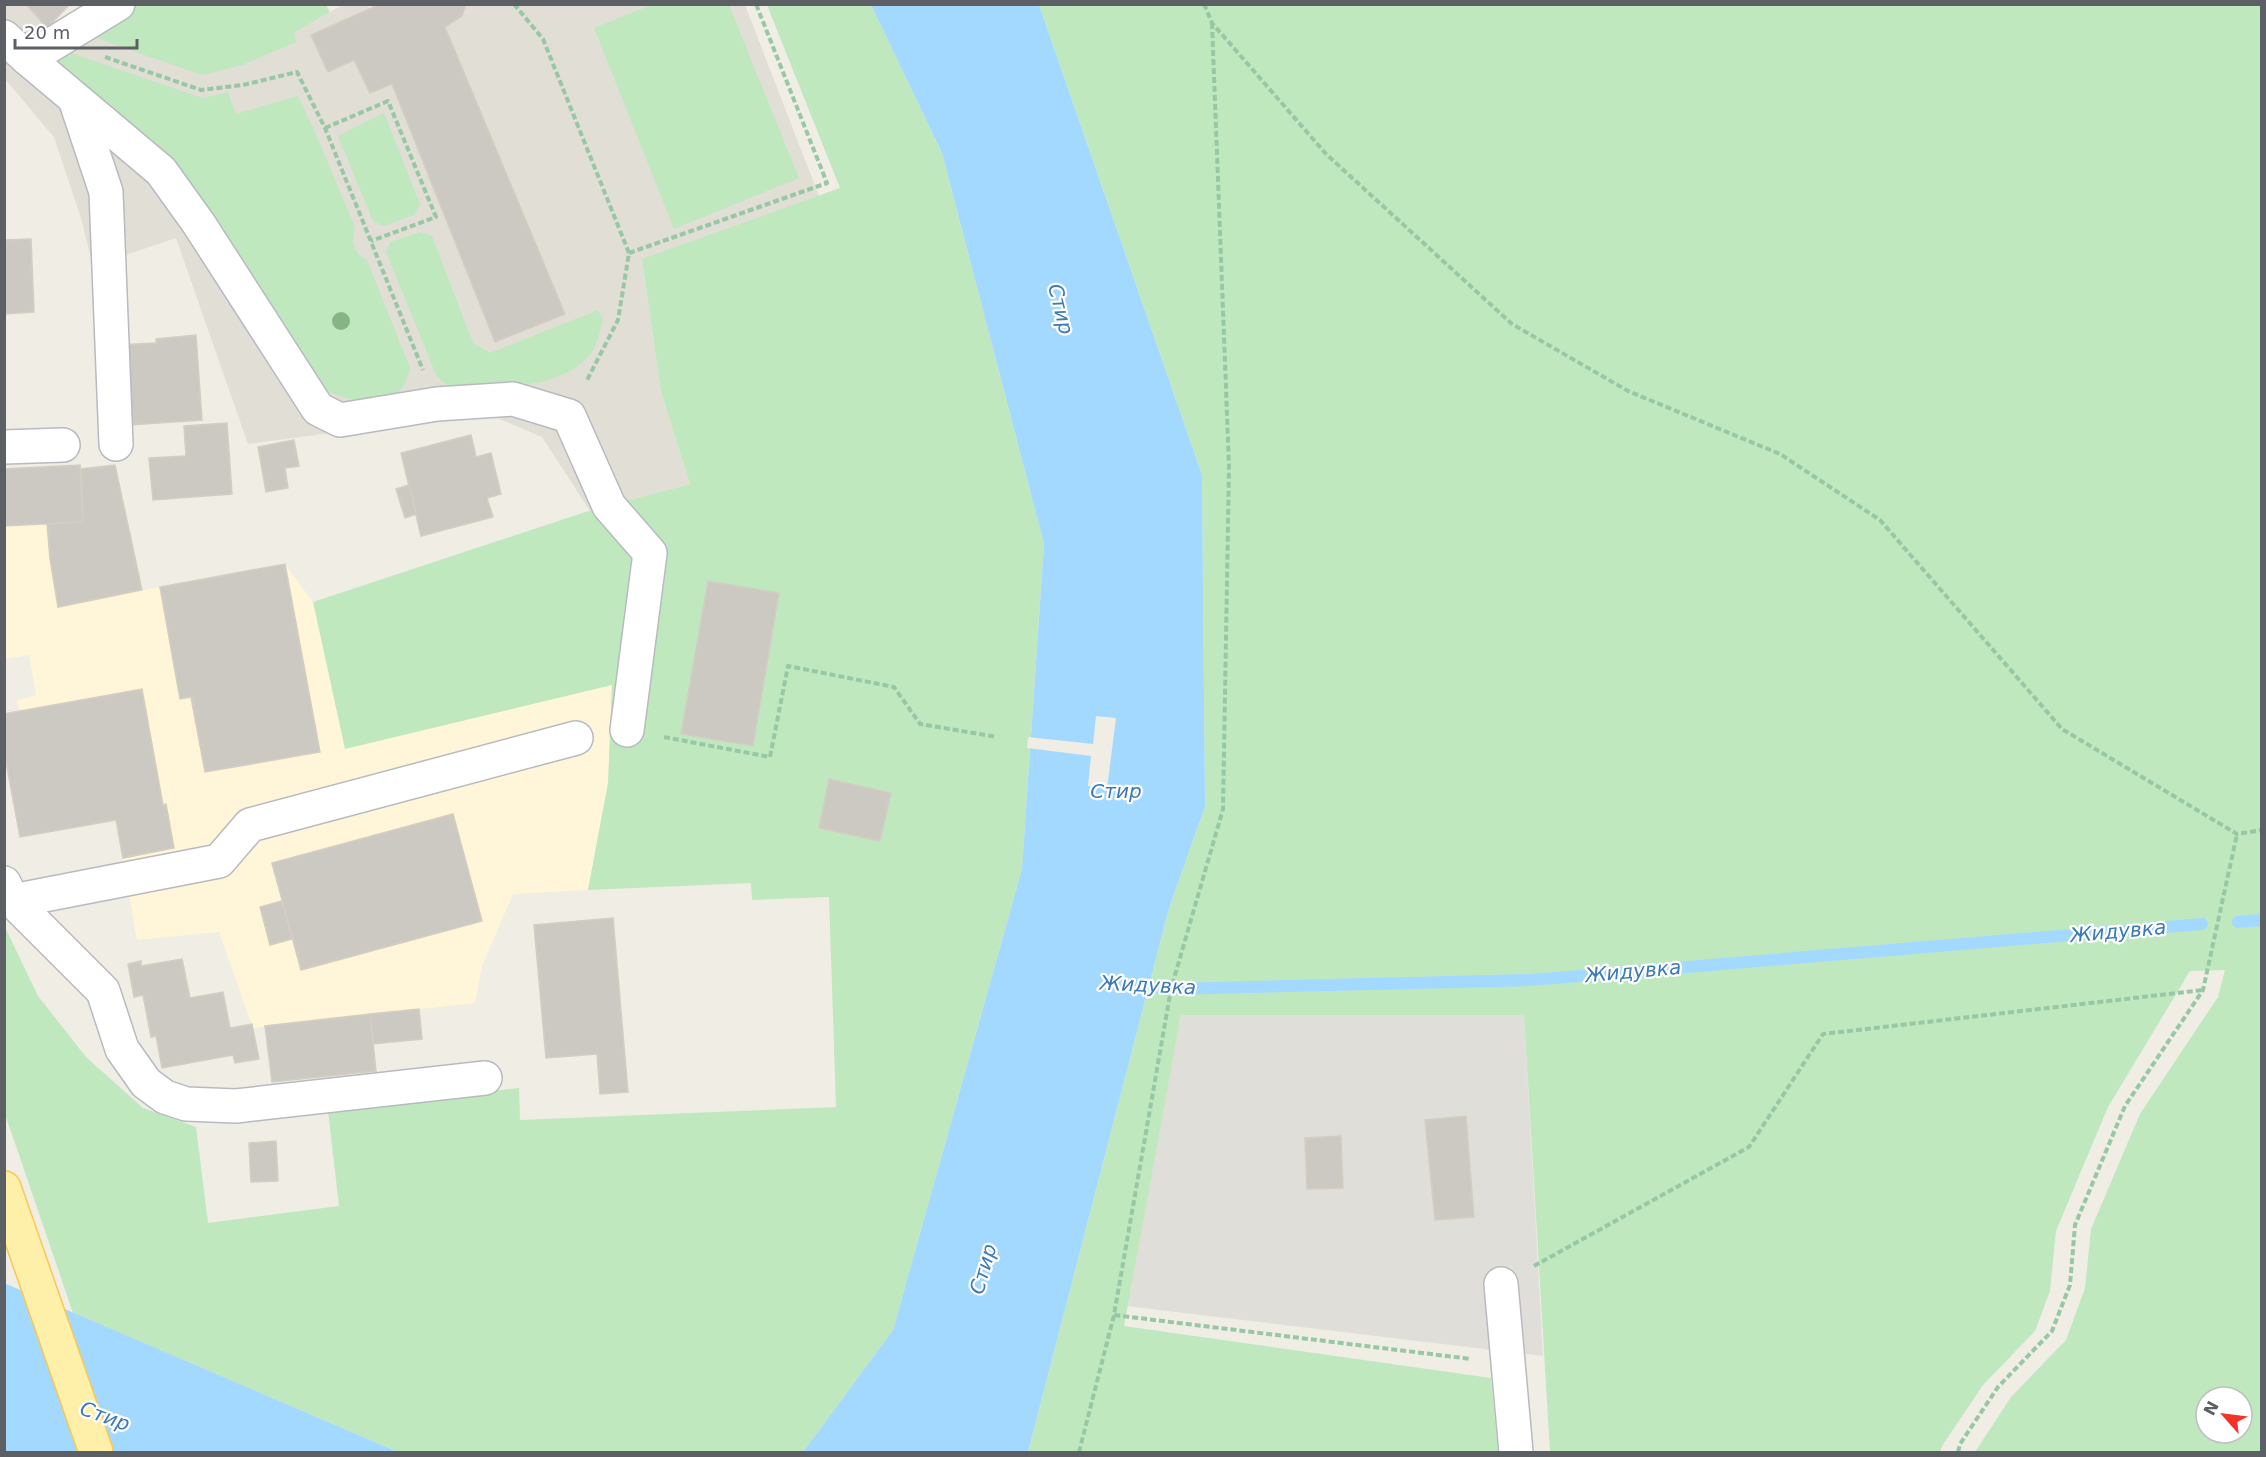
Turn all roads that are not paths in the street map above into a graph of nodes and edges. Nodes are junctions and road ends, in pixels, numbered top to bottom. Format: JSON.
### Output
{"nodes":[{"id":1,"x":118,"y":4,"type":"edge"},
{"id":2,"x":4,"y":37,"type":"edge"},
{"id":3,"x":28,"y":59,"type":"junction"},
{"id":4,"x":75,"y":99,"type":"junction"},
{"id":5,"x":117,"y":444,"type":"dead end"},
{"id":6,"x":63,"y":445,"type":"dead end"},
{"id":7,"x":4,"y":447,"type":"edge"},
{"id":8,"x":627,"y":730,"type":"road end"},
{"id":9,"x":576,"y":738,"type":"dead end"},
{"id":10,"x":9,"y":892,"type":"edge"},
{"id":11,"x":485,"y":1078,"type":"dead end"},
{"id":12,"x":4,"y":1188,"type":"edge"},
{"id":13,"x":1501,"y":1284,"type":"road end"},
{"id":14,"x":96,"y":1452,"type":"edge"},
{"id":15,"x":1516,"y":1452,"type":"edge"}],
"edges":[{"from":1,"to":3,"type":"street"},
{"from":2,"to":3,"type":"street"},
{"from":3,"to":4,"type":"street"},
{"from":4,"to":5,"type":"street"},
{"from":4,"to":8,"type":"street"},
{"from":6,"to":7,"type":"street"},
{"from":9,"to":10,"type":"street"},
{"from":10,"to":11,"type":"street"},
{"from":12,"to":14,"type":"main road"},
{"from":13,"to":15,"type":"street"}]}
